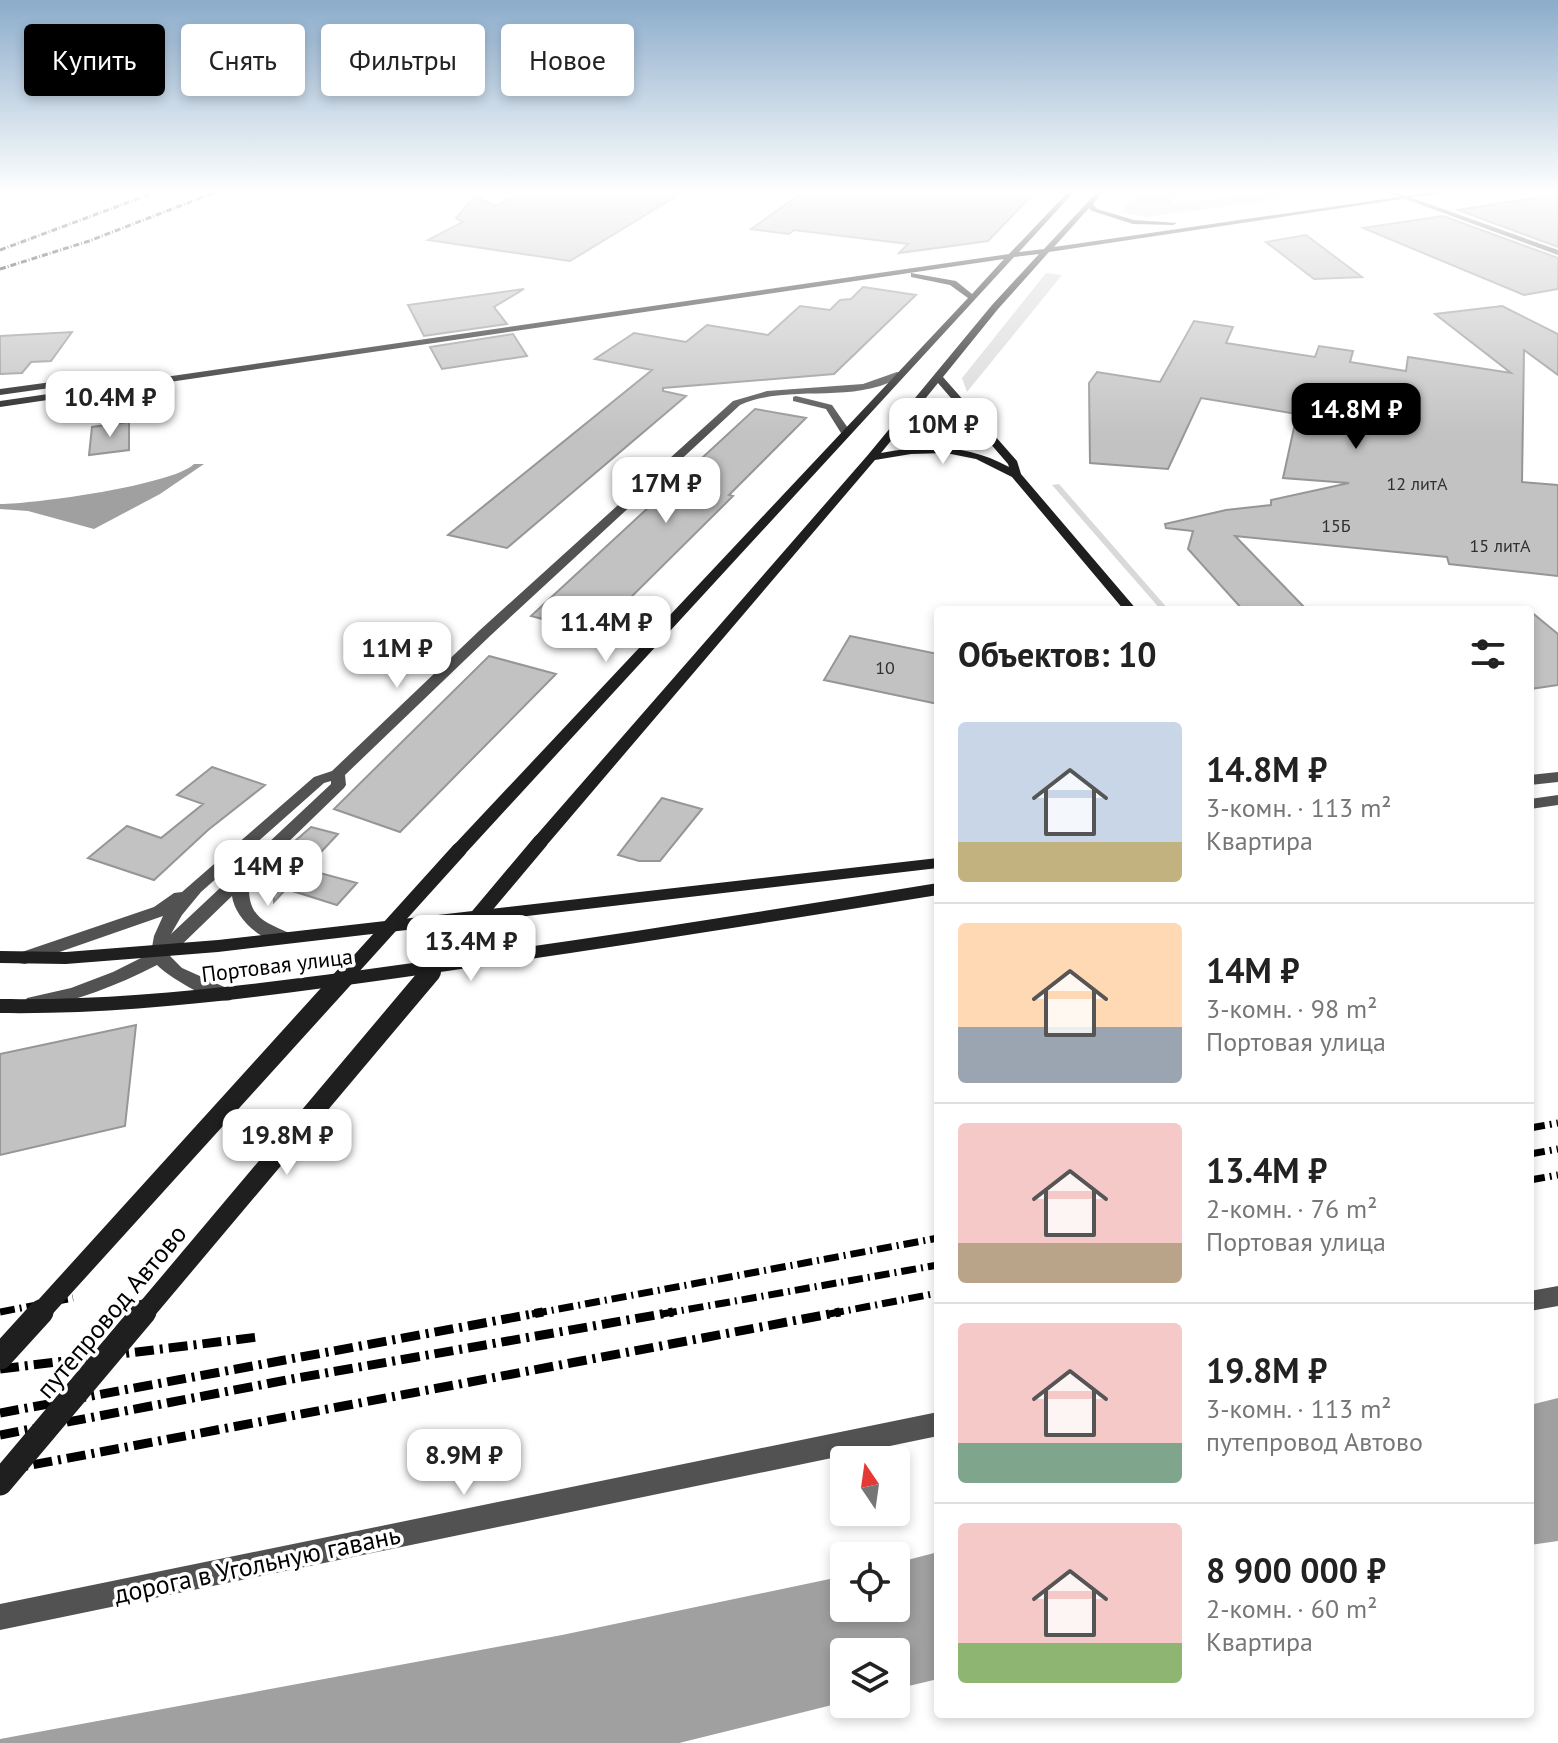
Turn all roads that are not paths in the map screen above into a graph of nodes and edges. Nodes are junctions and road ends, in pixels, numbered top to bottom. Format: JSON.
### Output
{"nodes":[{"id":1,"x":826,"y":273,"type":"edge"},
{"id":2,"x":889,"y":273,"type":"edge"},
{"id":3,"x":995,"y":273,"type":"edge"},
{"id":4,"x":1027,"y":273,"type":"edge"},
{"id":5,"x":885,"y":274,"type":"junction"},
{"id":6,"x":971,"y":297,"type":"junction"},
{"id":7,"x":900,"y":374,"type":"junction"},
{"id":8,"x":938,"y":377,"type":"junction"},
{"id":9,"x":0,"y":392,"type":"edge"},
{"id":10,"x":0,"y":404,"type":"edge"},
{"id":11,"x":729,"y":412,"type":"junction"},
{"id":12,"x":845,"y":431,"type":"junction"},
{"id":13,"x":871,"y":458,"type":"junction"},
{"id":14,"x":1016,"y":475,"type":"junction"},
{"id":15,"x":1128,"y":606,"type":"edge"},
{"id":16,"x":337,"y":774,"type":"junction"},
{"id":17,"x":1558,"y":777,"type":"edge"},
{"id":18,"x":1534,"y":780,"type":"edge"},
{"id":19,"x":1558,"y":800,"type":"edge"},
{"id":20,"x":1534,"y":803,"type":"edge"},
{"id":21,"x":934,"y":863,"type":"edge"},
{"id":22,"x":241,"y":880,"type":"junction"},
{"id":23,"x":195,"y":888,"type":"junction"},
{"id":24,"x":934,"y":890,"type":"edge"},
{"id":25,"x":286,"y":938,"type":"junction"},
{"id":26,"x":160,"y":953,"type":"junction"},
{"id":27,"x":0,"y":957,"type":"edge"},
{"id":28,"x":25,"y":958,"type":"junction"},
{"id":29,"x":225,"y":995,"type":"junction"},
{"id":30,"x":6,"y":1007,"type":"edge"},
{"id":31,"x":1558,"y":1296,"type":"edge"},
{"id":32,"x":1534,"y":1300,"type":"edge"},
{"id":33,"x":0,"y":1357,"type":"edge"},
{"id":34,"x":934,"y":1425,"type":"edge"},
{"id":35,"x":0,"y":1483,"type":"edge"},
{"id":36,"x":0,"y":1617,"type":"edge"}],
"edges":[{"from":1,"to":9,"type":"street"},
{"from":2,"to":5,"type":"street"},
{"from":3,"to":6,"type":"street","name":"путепровод Автово"},
{"from":4,"to":8,"type":"street","name":"путепровод Автово"},
{"from":5,"to":6,"type":"street"},
{"from":5,"to":10,"type":"street"},
{"from":6,"to":7,"type":"street","name":"путепровод Автово"},
{"from":7,"to":11,"type":"street"},
{"from":7,"to":12,"type":"street","name":"путепровод Автово"},
{"from":8,"to":13,"type":"street","name":"путепровод Автово"},
{"from":8,"to":14,"type":"street"},
{"from":11,"to":12,"type":"street"},
{"from":11,"to":16,"type":"street"},
{"from":12,"to":33,"type":"street","name":"путепровод Автово","bridge":true},
{"from":13,"to":14,"type":"street"},
{"from":13,"to":35,"type":"street","name":"путепровод Автово","bridge":true},
{"from":14,"to":15,"type":"street"},
{"from":16,"to":22,"type":"street"},
{"from":16,"to":23,"type":"street"},
{"from":17,"to":18,"type":"street"},
{"from":19,"to":20,"type":"street"},
{"from":21,"to":25,"type":"street","name":"Портовая улица"},
{"from":22,"to":25,"type":"street"},
{"from":22,"to":26,"type":"street"},
{"from":23,"to":26,"type":"street"},
{"from":23,"to":28,"type":"street"},
{"from":24,"to":29,"type":"street","name":"Портовая улица"},
{"from":25,"to":26,"type":"street","name":"Портовая улица"},
{"from":26,"to":28,"type":"street","name":"Портовая улица"},
{"from":26,"to":29,"type":"street"},
{"from":26,"to":30,"type":"street"},
{"from":27,"to":28,"type":"street","name":"Портовая улица"},
{"from":29,"to":30,"type":"street","name":"Портовая улица"},
{"from":31,"to":32,"type":"street"},
{"from":34,"to":36,"type":"street","name":"дорога в Угольную гавань"}]}
